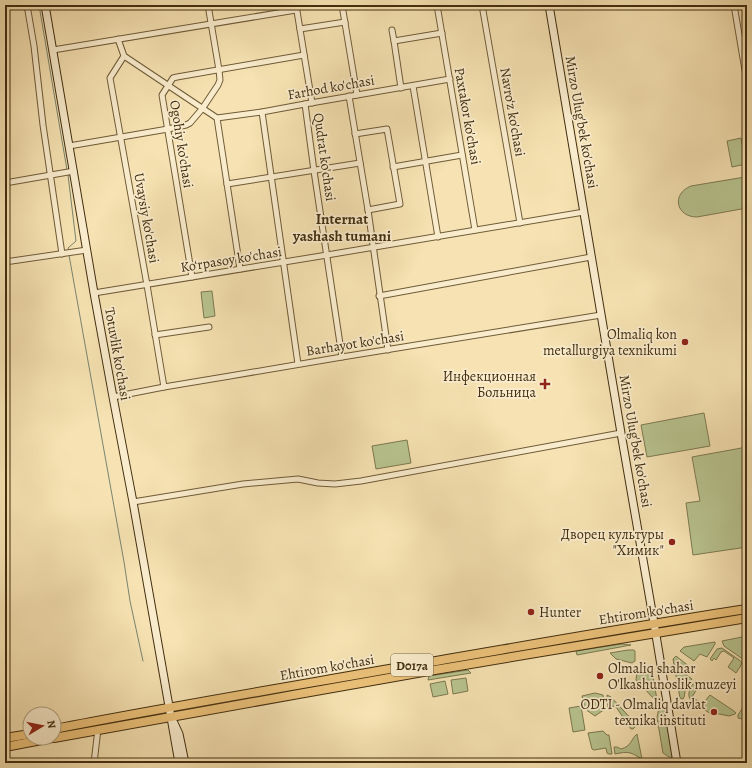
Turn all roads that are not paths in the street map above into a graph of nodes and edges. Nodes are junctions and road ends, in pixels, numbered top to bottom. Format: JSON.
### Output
{"nodes":[{"id":1,"x":27,"y":5,"type":"edge"},
{"id":2,"x":45,"y":5,"type":"edge"},
{"id":3,"x":208,"y":5,"type":"edge"},
{"id":4,"x":342,"y":5,"type":"edge"},
{"id":5,"x":437,"y":5,"type":"edge"},
{"id":6,"x":482,"y":5,"type":"edge"},
{"id":7,"x":549,"y":5,"type":"edge"},
{"id":8,"x":734,"y":5,"type":"edge"},
{"id":9,"x":296,"y":7,"type":"edge"},
{"id":10,"x":345,"y":22,"type":"junction"},
{"id":11,"x":211,"y":24,"type":"junction"},
{"id":12,"x":300,"y":29,"type":"junction"},
{"id":13,"x":392,"y":30,"type":"dead end"},
{"id":14,"x":442,"y":33,"type":"junction"},
{"id":15,"x":118,"y":40,"type":"junction"},
{"id":16,"x":394,"y":41,"type":"junction"},
{"id":17,"x":53,"y":50,"type":"junction"},
{"id":18,"x":304,"y":55,"type":"junction"},
{"id":19,"x":124,"y":56,"type":"junction"},
{"id":20,"x":220,"y":70,"type":"junction"},
{"id":21,"x":450,"y":79,"type":"junction"},
{"id":22,"x":747,"y":82,"type":"edge"},
{"id":23,"x":168,"y":86,"type":"junction"},
{"id":24,"x":413,"y":86,"type":"junction"},
{"id":25,"x":401,"y":88,"type":"junction"},
{"id":26,"x":357,"y":95,"type":"junction"},
{"id":27,"x":349,"y":96,"type":"junction"},
{"id":28,"x":312,"y":103,"type":"junction"},
{"id":29,"x":305,"y":104,"type":"junction"},
{"id":30,"x":202,"y":109,"type":"junction"},
{"id":31,"x":262,"y":112,"type":"junction"},
{"id":32,"x":217,"y":118,"type":"junction"},
{"id":33,"x":168,"y":129,"type":"junction"},
{"id":34,"x":355,"y":134,"type":"junction"},
{"id":35,"x":120,"y":138,"type":"junction"},
{"id":36,"x":69,"y":146,"type":"junction"},
{"id":37,"x":462,"y":155,"type":"junction"},
{"id":38,"x":425,"y":162,"type":"junction"},
{"id":39,"x":360,"y":163,"type":"junction"},
{"id":40,"x":393,"y":167,"type":"junction"},
{"id":41,"x":72,"y":171,"type":"junction"},
{"id":42,"x":314,"y":171,"type":"junction"},
{"id":43,"x":50,"y":175,"type":"junction"},
{"id":44,"x":271,"y":177,"type":"junction"},
{"id":45,"x":5,"y":183,"type":"edge"},
{"id":46,"x":228,"y":184,"type":"junction"},
{"id":47,"x":368,"y":210,"type":"junction"},
{"id":48,"x":584,"y":212,"type":"junction"},
{"id":49,"x":520,"y":223,"type":"junction"},
{"id":50,"x":475,"y":230,"type":"junction"},
{"id":51,"x":438,"y":237,"type":"junction"},
{"id":52,"x":373,"y":248,"type":"junction"},
{"id":53,"x":87,"y":250,"type":"junction"},
{"id":54,"x":63,"y":254,"type":"junction"},
{"id":55,"x":327,"y":255,"type":"junction"},
{"id":56,"x":591,"y":257,"type":"junction"},
{"id":57,"x":5,"y":262,"type":"edge"},
{"id":58,"x":283,"y":262,"type":"junction"},
{"id":59,"x":240,"y":269,"type":"junction"},
{"id":60,"x":192,"y":277,"type":"junction"},
{"id":61,"x":147,"y":285,"type":"junction"},
{"id":62,"x":94,"y":293,"type":"junction"},
{"id":63,"x":379,"y":296,"type":"junction"},
{"id":64,"x":601,"y":315,"type":"junction"},
{"id":65,"x":209,"y":327,"type":"dead end"},
{"id":66,"x":155,"y":335,"type":"junction"},
{"id":67,"x":388,"y":350,"type":"junction"},
{"id":68,"x":342,"y":357,"type":"junction"},
{"id":69,"x":298,"y":364,"type":"junction"},
{"id":70,"x":164,"y":387,"type":"junction"},
{"id":71,"x":113,"y":397,"type":"junction"},
{"id":72,"x":621,"y":433,"type":"junction"},
{"id":73,"x":133,"y":502,"type":"junction"},
{"id":74,"x":747,"y":609,"type":"edge"},
{"id":75,"x":747,"y":618,"type":"edge"},
{"id":76,"x":654,"y":623,"type":"junction"},
{"id":77,"x":656,"y":632,"type":"junction"},
{"id":78,"x":169,"y":707,"type":"junction"},
{"id":79,"x":171,"y":716,"type":"junction"},
{"id":80,"x":62,"y":727,"type":"edge"},
{"id":81,"x":98,"y":729,"type":"junction"},
{"id":82,"x":22,"y":735,"type":"edge"},
{"id":83,"x":62,"y":736,"type":"edge"},
{"id":84,"x":5,"y":738,"type":"edge"},
{"id":85,"x":22,"y":744,"type":"edge"},
{"id":86,"x":5,"y":747,"type":"edge"},
{"id":87,"x":94,"y":763,"type":"edge"},
{"id":88,"x":179,"y":763,"type":"edge"},
{"id":89,"x":185,"y":763,"type":"edge"},
{"id":90,"x":676,"y":763,"type":"edge"}],
"edges":[{"from":1,"to":43,"type":"street"},
{"from":2,"to":17,"type":"main road","name":"Totuvlik ko'chasi"},
{"from":3,"to":11,"type":"street"},
{"from":4,"to":10,"type":"street"},
{"from":5,"to":14,"type":"street","name":"Paxtakor ko'chasi"},
{"from":6,"to":49,"type":"street","name":"Navro‘z ko'chasi"},
{"from":7,"to":48,"type":"main road","name":"Mirzo Ulug'bek ko'chasi"},
{"from":8,"to":22,"type":"street"},
{"from":9,"to":11,"type":"street"},
{"from":9,"to":12,"type":"street"},
{"from":10,"to":12,"type":"street"},
{"from":10,"to":26,"type":"street"},
{"from":11,"to":15,"type":"street"},
{"from":11,"to":20,"type":"street"},
{"from":12,"to":18,"type":"street"},
{"from":13,"to":16,"type":"street"},
{"from":14,"to":16,"type":"street"},
{"from":14,"to":21,"type":"street","name":"Paxtakor ko'chasi"},
{"from":15,"to":17,"type":"street"},
{"from":15,"to":19,"type":"street"},
{"from":16,"to":25,"type":"street"},
{"from":17,"to":36,"type":"main road","name":"Totuvlik ko'chasi"},
{"from":18,"to":20,"type":"street","name":"Ogohiy ko'chasi"},
{"from":18,"to":28,"type":"street"},
{"from":19,"to":23,"type":"street"},
{"from":19,"to":35,"type":"street","name":"Uvaysiy ko'chasi"},
{"from":20,"to":23,"type":"street","name":"Ogohiy ko'chasi"},
{"from":20,"to":30,"type":"street"},
{"from":21,"to":24,"type":"street","name":"Farhod ko'chasi"},
{"from":21,"to":37,"type":"street","name":"Paxtakor ko'chasi"},
{"from":23,"to":30,"type":"street"},
{"from":23,"to":33,"type":"street","name":"Ogohiy ko'chasi"},
{"from":24,"to":25,"type":"street","name":"Farhod ko'chasi"},
{"from":24,"to":38,"type":"street"},
{"from":25,"to":26,"type":"street","name":"Farhod ko'chasi"},
{"from":26,"to":27,"type":"street","name":"Farhod ko'chasi"},
{"from":27,"to":28,"type":"street","name":"Farhod ko'chasi"},
{"from":27,"to":34,"type":"street"},
{"from":28,"to":29,"type":"street","name":"Farhod ko'chasi"},
{"from":29,"to":31,"type":"street","name":"Farhod ko'chasi"},
{"from":29,"to":42,"type":"street","name":"Qudrat ko'chasi"},
{"from":30,"to":32,"type":"street"},
{"from":30,"to":33,"type":"street"},
{"from":31,"to":32,"type":"street","name":"Farhod ko'chasi"},
{"from":31,"to":44,"type":"street"},
{"from":32,"to":46,"type":"street"},
{"from":33,"to":35,"type":"street"},
{"from":33,"to":60,"type":"street","name":"Ogohiy ko'chasi"},
{"from":34,"to":39,"type":"street"},
{"from":34,"to":40,"type":"street"},
{"from":35,"to":36,"type":"street"},
{"from":35,"to":61,"type":"street","name":"Uvaysiy ko'chasi"},
{"from":36,"to":41,"type":"main road","name":"Totuvlik ko'chasi"},
{"from":37,"to":38,"type":"street"},
{"from":37,"to":50,"type":"street","name":"Paxtakor ko'chasi"},
{"from":38,"to":40,"type":"street"},
{"from":38,"to":51,"type":"street"},
{"from":39,"to":42,"type":"street"},
{"from":39,"to":47,"type":"street"},
{"from":40,"to":47,"type":"street"},
{"from":41,"to":43,"type":"street"},
{"from":41,"to":53,"type":"main road","name":"Totuvlik ko'chasi"},
{"from":42,"to":44,"type":"street"},
{"from":42,"to":55,"type":"street","name":"Qudrat ko'chasi"},
{"from":43,"to":45,"type":"street"},
{"from":43,"to":54,"type":"street"},
{"from":44,"to":46,"type":"street"},
{"from":44,"to":58,"type":"street"},
{"from":46,"to":59,"type":"street"},
{"from":47,"to":52,"type":"street"},
{"from":48,"to":49,"type":"street","name":"Ko‘rpasoy ko'chasi"},
{"from":48,"to":56,"type":"main road","name":"Mirzo Ulug'bek ko'chasi"},
{"from":49,"to":50,"type":"street","name":"Ko‘rpasoy ko'chasi"},
{"from":50,"to":51,"type":"street","name":"Ko‘rpasoy ko'chasi"},
{"from":51,"to":52,"type":"street","name":"Ko‘rpasoy ko'chasi"},
{"from":52,"to":55,"type":"street","name":"Ko‘rpasoy ko'chasi"},
{"from":52,"to":63,"type":"street"},
{"from":53,"to":54,"type":"street"},
{"from":53,"to":62,"type":"main road","name":"Totuvlik ko'chasi"},
{"from":54,"to":57,"type":"street"},
{"from":55,"to":58,"type":"street","name":"Ko‘rpasoy ko'chasi"},
{"from":55,"to":68,"type":"street","name":"Qudrat ko'chasi"},
{"from":56,"to":63,"type":"street"},
{"from":56,"to":64,"type":"main road","name":"Mirzo Ulug'bek ko'chasi"},
{"from":58,"to":59,"type":"street","name":"Ko‘rpasoy ko'chasi"},
{"from":58,"to":69,"type":"street"},
{"from":59,"to":60,"type":"street","name":"Ko‘rpasoy ko'chasi"},
{"from":60,"to":61,"type":"street","name":"Ko‘rpasoy ko'chasi"},
{"from":61,"to":62,"type":"street","name":"Ko‘rpasoy ko'chasi"},
{"from":61,"to":66,"type":"street","name":"Uvaysiy ko'chasi"},
{"from":62,"to":71,"type":"main road","name":"Totuvlik ko'chasi"},
{"from":63,"to":67,"type":"street"},
{"from":64,"to":67,"type":"street","name":"Barhayot ko'chasi"},
{"from":64,"to":72,"type":"main road","name":"Mirzo Ulug'bek ko'chasi"},
{"from":65,"to":66,"type":"street"},
{"from":66,"to":70,"type":"street","name":"Uvaysiy ko'chasi"},
{"from":67,"to":68,"type":"street","name":"Barhayot ko'chasi"},
{"from":68,"to":69,"type":"street","name":"Barhayot ko'chasi"},
{"from":69,"to":70,"type":"street","name":"Barhayot ko'chasi"},
{"from":70,"to":71,"type":"street","name":"Barhayot ko'chasi"},
{"from":71,"to":73,"type":"main road","name":"Totuvlik ko'chasi"},
{"from":72,"to":73,"type":"street"},
{"from":72,"to":76,"type":"main road","name":"Mirzo Ulug'bek ko'chasi"},
{"from":73,"to":78,"type":"main road","name":"Totuvlik ko'chasi"},
{"from":74,"to":76,"type":"main road","name":"Ehtirom ko'chasi","number":"D017a"},
{"from":75,"to":77,"type":"main road","name":"Ehtirom ko'chasi","number":"D017a"},
{"from":76,"to":77,"type":"main road","name":"Mirzo Ulug'bek ko'chasi"},
{"from":76,"to":78,"type":"main road","name":"Ehtirom ko'chasi","number":"D017a"},
{"from":77,"to":79,"type":"main road","name":"Ehtirom ko'chasi","number":"D017a"},
{"from":77,"to":90,"type":"main road","name":"Mirzo Ulug'bek ko'chasi"},
{"from":78,"to":79,"type":"main road","name":"Totuvlik ko'chasi"},
{"from":78,"to":80,"type":"main road","name":"Ehtirom ko'chasi","number":"D017a"},
{"from":79,"to":81,"type":"main road","name":"Ehtirom ko'chasi","number":"D017a"},
{"from":79,"to":88,"type":"main road"},
{"from":79,"to":89,"type":"main road"},
{"from":81,"to":83,"type":"main road","name":"Ehtirom ko'chasi","number":"D017a"},
{"from":81,"to":87,"type":"street"},
{"from":82,"to":84,"type":"main road"},
{"from":85,"to":86,"type":"main road","name":"Ehtirom ko'chasi","number":"D017a"}]}
